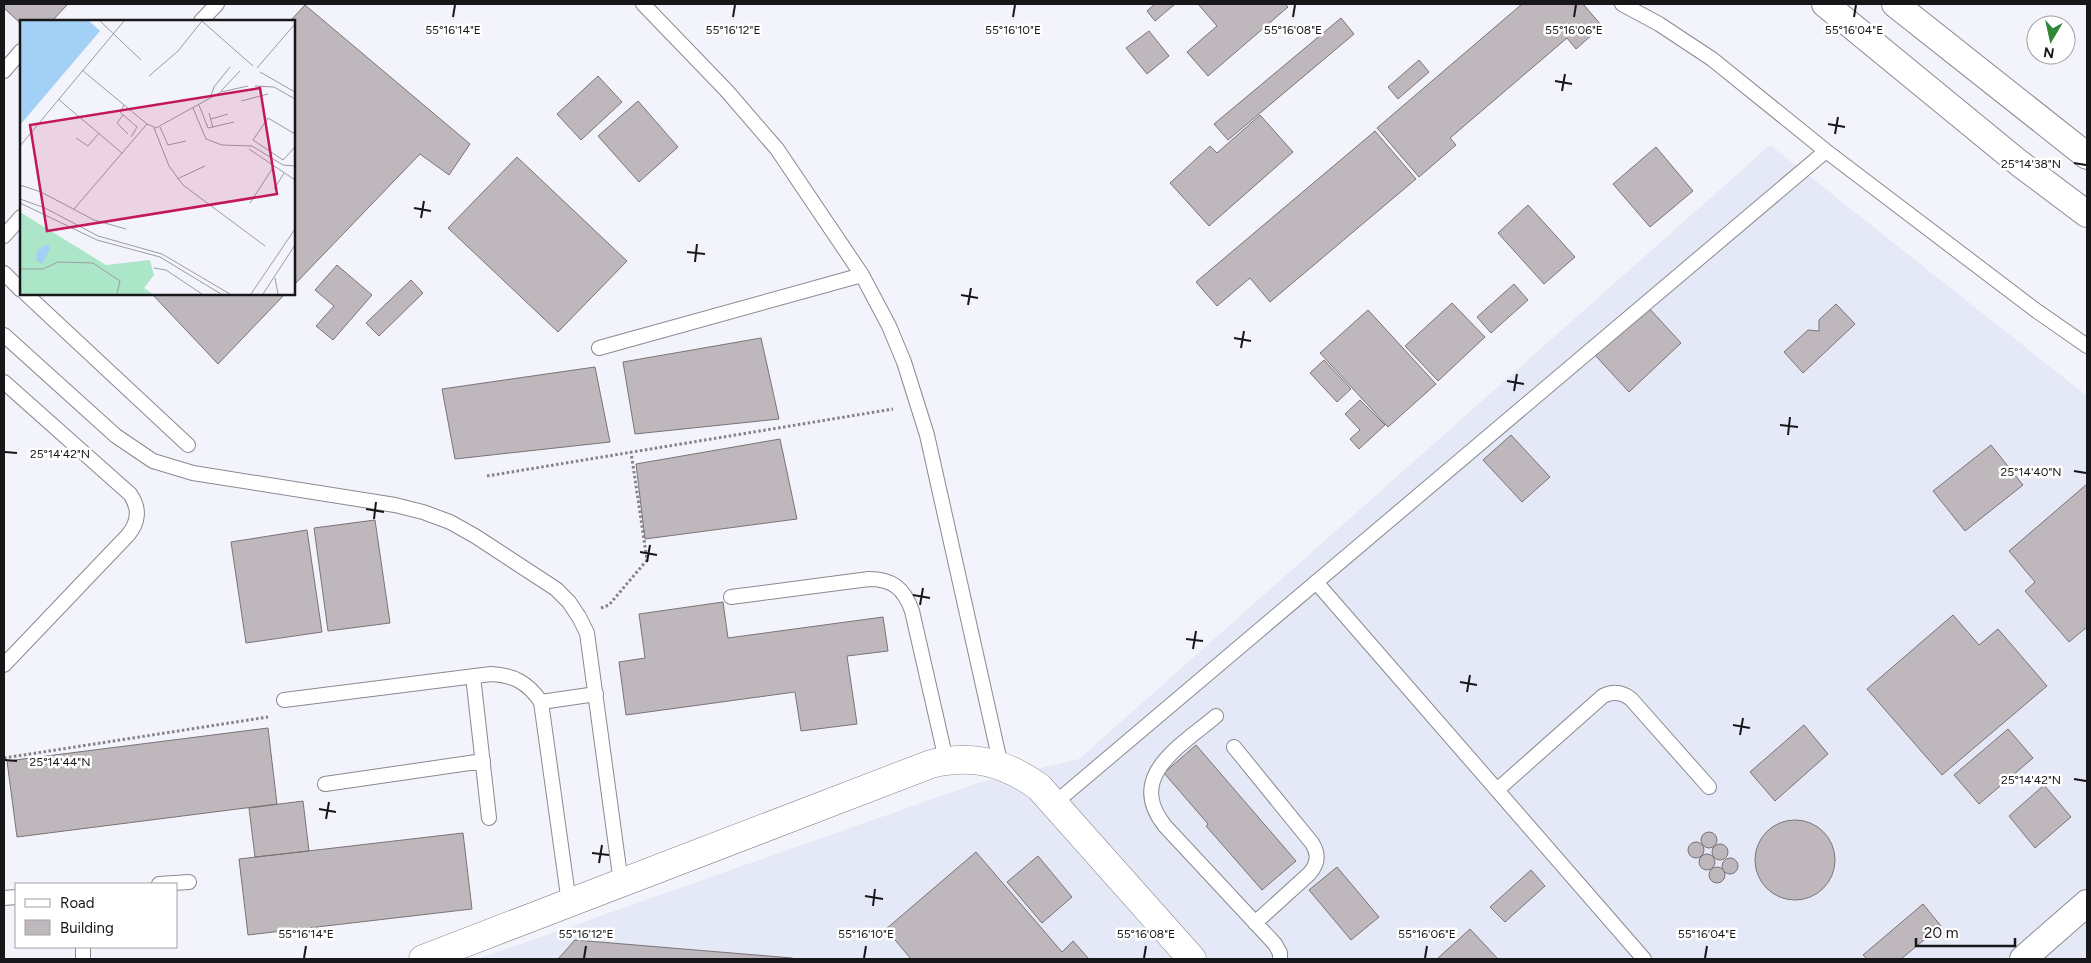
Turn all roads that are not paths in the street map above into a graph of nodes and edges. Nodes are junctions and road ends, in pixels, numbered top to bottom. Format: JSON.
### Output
{"nodes":[{"id":1,"x":217,"y":4,"type":"edge"},
{"id":2,"x":643,"y":4,"type":"edge"},
{"id":3,"x":1622,"y":4,"type":"edge"},
{"id":4,"x":1825,"y":4,"type":"edge"},
{"id":5,"x":1895,"y":4,"type":"edge"},
{"id":6,"x":202,"y":20,"type":"edge"},
{"id":7,"x":20,"y":52,"type":"edge"},
{"id":8,"x":4,"y":71,"type":"edge"},
{"id":9,"x":1826,"y":151,"type":"junction"},
{"id":10,"x":2087,"y":156,"type":"edge"},
{"id":11,"x":2087,"y":214,"type":"edge"},
{"id":12,"x":20,"y":218,"type":"edge"},
{"id":13,"x":4,"y":236,"type":"edge"},
{"id":14,"x":4,"y":274,"type":"edge"},
{"id":15,"x":862,"y":275,"type":"junction"},
{"id":16,"x":20,"y":289,"type":"edge"},
{"id":17,"x":27,"y":295,"type":"edge"},
{"id":18,"x":4,"y":335,"type":"edge"},
{"id":19,"x":2087,"y":346,"type":"edge"},
{"id":20,"x":599,"y":348,"type":"dead end"},
{"id":21,"x":4,"y":382,"type":"edge"},
{"id":22,"x":188,"y":445,"type":"dead end"},
{"id":23,"x":1316,"y":582,"type":"junction"},
{"id":24,"x":731,"y":597,"type":"dead end"},
{"id":25,"x":4,"y":666,"type":"edge"},
{"id":26,"x":473,"y":676,"type":"junction"},
{"id":27,"x":596,"y":694,"type":"junction"},
{"id":28,"x":284,"y":700,"type":"road end"},
{"id":29,"x":541,"y":702,"type":"junction"},
{"id":30,"x":1216,"y":716,"type":"dead end"},
{"id":31,"x":1234,"y":747,"type":"dead end"},
{"id":32,"x":946,"y":760,"type":"junction"},
{"id":33,"x":483,"y":761,"type":"junction"},
{"id":34,"x":1001,"y":766,"type":"junction"},
{"id":35,"x":325,"y":784,"type":"dead end"},
{"id":36,"x":1709,"y":787,"type":"dead end"},
{"id":37,"x":1497,"y":790,"type":"junction"},
{"id":38,"x":1054,"y":803,"type":"junction"},
{"id":39,"x":490,"y":818,"type":"dead end"},
{"id":40,"x":190,"y":882,"type":"dead end"},
{"id":41,"x":174,"y":883,"type":"edge"},
{"id":42,"x":621,"y":884,"type":"junction"},
{"id":43,"x":2087,"y":902,"type":"edge"},
{"id":44,"x":569,"y":904,"type":"junction"},
{"id":45,"x":1255,"y":923,"type":"junction"},
{"id":46,"x":457,"y":952,"type":"edge"},
{"id":47,"x":423,"y":959,"type":"edge"},
{"id":48,"x":1192,"y":959,"type":"edge"},
{"id":49,"x":1280,"y":959,"type":"edge"},
{"id":50,"x":1644,"y":959,"type":"edge"},
{"id":51,"x":2023,"y":959,"type":"edge"}],
"edges":[{"from":1,"to":6,"type":"lane"},
{"from":2,"to":15,"type":"lane"},
{"from":3,"to":9,"type":"lane"},
{"from":4,"to":11,"type":"street"},
{"from":5,"to":10,"type":"street"},
{"from":7,"to":8,"type":"lane"},
{"from":9,"to":19,"type":"lane"},
{"from":9,"to":23,"type":"lane"},
{"from":12,"to":13,"type":"lane"},
{"from":14,"to":16,"type":"lane"},
{"from":15,"to":20,"type":"lane"},
{"from":15,"to":34,"type":"lane"},
{"from":17,"to":22,"type":"lane"},
{"from":18,"to":27,"type":"lane"},
{"from":21,"to":25,"type":"lane"},
{"from":23,"to":37,"type":"lane"},
{"from":23,"to":38,"type":"lane"},
{"from":24,"to":32,"type":"lane"},
{"from":26,"to":28,"type":"lane"},
{"from":26,"to":29,"type":"lane"},
{"from":26,"to":33,"type":"lane"},
{"from":27,"to":29,"type":"lane"},
{"from":27,"to":42,"type":"lane"},
{"from":29,"to":44,"type":"lane"},
{"from":30,"to":45,"type":"lane"},
{"from":31,"to":45,"type":"lane"},
{"from":32,"to":34,"type":"street"},
{"from":32,"to":42,"type":"street"},
{"from":33,"to":35,"type":"lane"},
{"from":33,"to":39,"type":"lane"},
{"from":34,"to":38,"type":"street"},
{"from":36,"to":37,"type":"lane"},
{"from":37,"to":50,"type":"lane"},
{"from":38,"to":48,"type":"street"},
{"from":40,"to":41,"type":"lane"},
{"from":42,"to":44,"type":"street"},
{"from":43,"to":51,"type":"street"},
{"from":44,"to":46,"type":"street"},
{"from":45,"to":49,"type":"lane"},
{"from":46,"to":47,"type":"street"}]}
